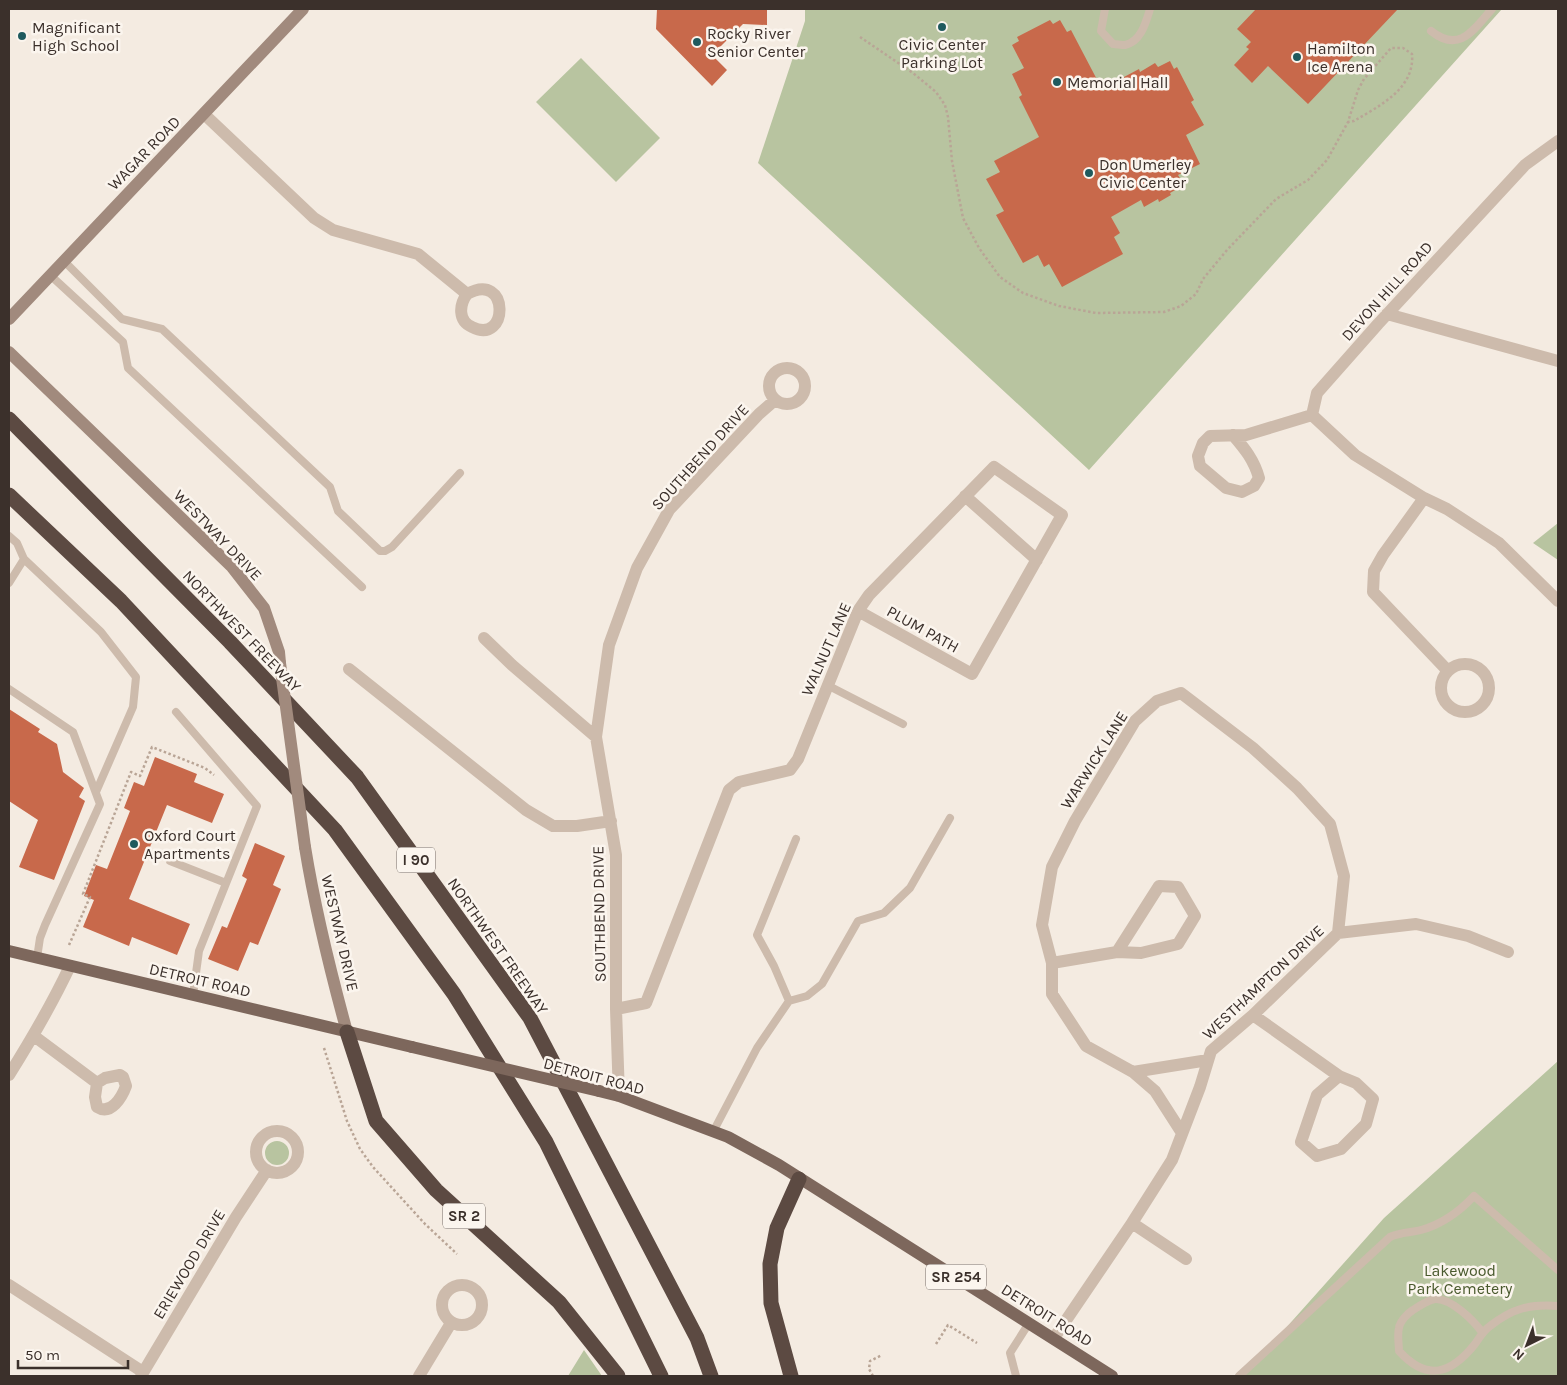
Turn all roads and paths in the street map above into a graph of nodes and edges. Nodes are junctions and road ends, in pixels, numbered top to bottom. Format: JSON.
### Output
{"nodes":[{"id":1,"x":303,"y":9,"type":"edge"},
{"id":2,"x":1105,"y":9,"type":"edge"},
{"id":3,"x":1150,"y":9,"type":"edge"},
{"id":4,"x":1492,"y":9,"type":"edge"},
{"id":5,"x":1431,"y":31,"type":"dead end"},
{"id":6,"x":860,"y":38,"type":"dead end"},
{"id":7,"x":204,"y":114,"type":"junction"},
{"id":8,"x":1348,"y":122,"type":"junction"},
{"id":9,"x":1558,"y":141,"type":"edge"},
{"id":10,"x":64,"y":261,"type":"junction"},
{"id":11,"x":50,"y":275,"type":"junction"},
{"id":12,"x":467,"y":294,"type":"dead end"},
{"id":13,"x":1387,"y":314,"type":"junction"},
{"id":14,"x":9,"y":319,"type":"edge"},
{"id":15,"x":9,"y":352,"type":"edge"},
{"id":16,"x":1558,"y":361,"type":"edge"},
{"id":17,"x":776,"y":400,"type":"dead end"},
{"id":18,"x":1312,"y":415,"type":"junction"},
{"id":19,"x":9,"y":419,"type":"edge"},
{"id":20,"x":1233,"y":435,"type":"junction"},
{"id":21,"x":460,"y":473,"type":"dead end"},
{"id":22,"x":9,"y":495,"type":"edge"},
{"id":23,"x":965,"y":496,"type":"junction"},
{"id":24,"x":1424,"y":498,"type":"junction"},
{"id":25,"x":9,"y":536,"type":"edge"},
{"id":26,"x":24,"y":559,"type":"junction"},
{"id":27,"x":1037,"y":560,"type":"junction"},
{"id":28,"x":9,"y":583,"type":"edge"},
{"id":29,"x":362,"y":588,"type":"dead end"},
{"id":30,"x":1558,"y":601,"type":"edge"},
{"id":31,"x":858,"y":611,"type":"junction"},
{"id":32,"x":484,"y":638,"type":"dead end"},
{"id":33,"x":349,"y":669,"type":"dead end"},
{"id":34,"x":1448,"y":671,"type":"dead end"},
{"id":35,"x":972,"y":674,"type":"joint"},
{"id":36,"x":827,"y":685,"type":"junction"},
{"id":37,"x":9,"y":689,"type":"edge"},
{"id":38,"x":176,"y":712,"type":"dead end"},
{"id":39,"x":903,"y":724,"type":"dead end"},
{"id":40,"x":596,"y":737,"type":"junction"},
{"id":41,"x":218,"y":777,"type":"dead end"},
{"id":42,"x":96,"y":792,"type":"junction"},
{"id":43,"x":950,"y":818,"type":"dead end"},
{"id":44,"x":611,"y":821,"type":"junction"},
{"id":45,"x":796,"y":839,"type":"dead end"},
{"id":46,"x":170,"y":861,"type":"dead end"},
{"id":47,"x":226,"y":883,"type":"junction"},
{"id":48,"x":1338,"y":933,"type":"junction"},
{"id":49,"x":69,"y":945,"type":"dead end"},
{"id":50,"x":9,"y":951,"type":"edge"},
{"id":51,"x":1116,"y":952,"type":"junction"},
{"id":52,"x":1508,"y":952,"type":"dead end"},
{"id":53,"x":37,"y":958,"type":"junction"},
{"id":54,"x":1052,"y":963,"type":"junction"},
{"id":55,"x":70,"y":966,"type":"junction"},
{"id":56,"x":193,"y":995,"type":"junction"},
{"id":57,"x":789,"y":1001,"type":"junction"},
{"id":58,"x":616,"y":1009,"type":"junction"},
{"id":59,"x":1253,"y":1015,"type":"junction"},
{"id":60,"x":346,"y":1032,"type":"junction"},
{"id":61,"x":34,"y":1036,"type":"junction"},
{"id":62,"x":324,"y":1048,"type":"dead end"},
{"id":63,"x":1208,"y":1060,"type":"junction"},
{"id":64,"x":1133,"y":1072,"type":"junction"},
{"id":65,"x":9,"y":1075,"type":"edge"},
{"id":66,"x":1339,"y":1076,"type":"junction"},
{"id":67,"x":97,"y":1083,"type":"dead end"},
{"id":68,"x":619,"y":1096,"type":"junction"},
{"id":69,"x":713,"y":1132,"type":"junction"},
{"id":70,"x":1182,"y":1133,"type":"junction"},
{"id":71,"x":267,"y":1170,"type":"dead end"},
{"id":72,"x":799,"y":1179,"type":"junction"},
{"id":73,"x":1132,"y":1223,"type":"junction"},
{"id":74,"x":457,"y":1254,"type":"dead end"},
{"id":75,"x":1186,"y":1259,"type":"dead end"},
{"id":76,"x":1558,"y":1270,"type":"edge"},
{"id":77,"x":9,"y":1285,"type":"edge"},
{"id":78,"x":1558,"y":1306,"type":"edge"},
{"id":79,"x":452,"y":1322,"type":"dead end"},
{"id":80,"x":1029,"y":1322,"type":"junction"},
{"id":81,"x":1482,"y":1332,"type":"junction"},
{"id":82,"x":1054,"y":1338,"type":"junction"},
{"id":83,"x":977,"y":1343,"type":"dead end"},
{"id":84,"x":936,"y":1344,"type":"dead end"},
{"id":85,"x":882,"y":1356,"type":"dead end"},
{"id":86,"x":142,"y":1374,"type":"edge"},
{"id":87,"x":419,"y":1376,"type":"edge"},
{"id":88,"x":618,"y":1376,"type":"edge"},
{"id":89,"x":661,"y":1376,"type":"edge"},
{"id":90,"x":711,"y":1376,"type":"edge"},
{"id":91,"x":792,"y":1376,"type":"edge"},
{"id":92,"x":873,"y":1376,"type":"edge"},
{"id":93,"x":1016,"y":1376,"type":"edge"},
{"id":94,"x":1112,"y":1376,"type":"edge"},
{"id":95,"x":1239,"y":1376,"type":"edge"}],
"edges":[{"from":1,"to":7,"type":"main road","name":"WAGAR ROAD"},
{"from":2,"to":3,"type":"lane"},
{"from":4,"to":5,"type":"lane"},
{"from":6,"to":8,"type":"path"},
{"from":7,"to":10,"type":"main road","name":"WAGAR ROAD"},
{"from":7,"to":12,"type":"street"},
{"from":8,"to":8,"type":"path"},
{"from":9,"to":13,"type":"street","name":"DEVON HILL ROAD"},
{"from":10,"to":11,"type":"main road","name":"WAGAR ROAD"},
{"from":10,"to":21,"type":"lane"},
{"from":11,"to":14,"type":"main road","name":"WAGAR ROAD"},
{"from":11,"to":29,"type":"lane"},
{"from":13,"to":16,"type":"street"},
{"from":13,"to":18,"type":"street","name":"DEVON HILL ROAD"},
{"from":15,"to":60,"type":"main road","name":"WESTWAY DRIVE","bridge":true},
{"from":17,"to":40,"type":"street","name":"SOUTHBEND DRIVE"},
{"from":18,"to":20,"type":"street"},
{"from":18,"to":24,"type":"street"},
{"from":19,"to":90,"type":"highway","name":"NORTHWEST FREEWAY","number":"I 90"},
{"from":20,"to":20,"type":"street"},
{"from":22,"to":89,"type":"highway"},
{"from":23,"to":27,"type":"street"},
{"from":23,"to":27,"type":"street","name":"WALNUT LANE"},
{"from":23,"to":31,"type":"street","name":"WALNUT LANE"},
{"from":24,"to":30,"type":"street"},
{"from":24,"to":34,"type":"street"},
{"from":25,"to":26,"type":"lane"},
{"from":26,"to":28,"type":"lane"},
{"from":26,"to":42,"type":"lane"},
{"from":27,"to":35,"type":"street","name":"WALNUT LANE"},
{"from":31,"to":35,"type":"street","name":"PLUM PATH"},
{"from":31,"to":36,"type":"street","name":"WALNUT LANE"},
{"from":32,"to":40,"type":"street"},
{"from":33,"to":44,"type":"street"},
{"from":36,"to":39,"type":"lane"},
{"from":36,"to":58,"type":"street","name":"WALNUT LANE"},
{"from":37,"to":42,"type":"lane"},
{"from":38,"to":47,"type":"lane"},
{"from":40,"to":44,"type":"street","name":"SOUTHBEND DRIVE"},
{"from":41,"to":49,"type":"path"},
{"from":42,"to":53,"type":"lane"},
{"from":43,"to":57,"type":"lane"},
{"from":44,"to":58,"type":"street","name":"SOUTHBEND DRIVE"},
{"from":45,"to":57,"type":"lane"},
{"from":46,"to":47,"type":"lane"},
{"from":47,"to":56,"type":"lane"},
{"from":48,"to":52,"type":"street","name":"WESTHAMPTON DRIVE"},
{"from":48,"to":54,"type":"street","name":"WARWICK LANE"},
{"from":48,"to":59,"type":"street","name":"WESTHAMPTON DRIVE"},
{"from":50,"to":53,"type":"main road","name":"DETROIT ROAD"},
{"from":51,"to":51,"type":"street"},
{"from":51,"to":54,"type":"street"},
{"from":53,"to":55,"type":"main road","name":"DETROIT ROAD"},
{"from":54,"to":64,"type":"street","name":"WARWICK LANE"},
{"from":55,"to":56,"type":"main road","name":"DETROIT ROAD"},
{"from":55,"to":61,"type":"street"},
{"from":56,"to":60,"type":"main road","name":"DETROIT ROAD"},
{"from":57,"to":69,"type":"lane"},
{"from":58,"to":68,"type":"street","name":"SOUTHBEND DRIVE"},
{"from":59,"to":63,"type":"street","name":"WESTHAMPTON DRIVE"},
{"from":59,"to":66,"type":"street"},
{"from":60,"to":68,"type":"main road","name":"DETROIT ROAD","bridge":true},
{"from":60,"to":88,"type":"highway","number":"SR 2"},
{"from":61,"to":65,"type":"street"},
{"from":61,"to":67,"type":"street"},
{"from":62,"to":74,"type":"path"},
{"from":63,"to":64,"type":"street"},
{"from":63,"to":70,"type":"street","name":"WESTHAMPTON DRIVE"},
{"from":64,"to":70,"type":"street","name":"WARWICK LANE"},
{"from":66,"to":66,"type":"street"},
{"from":68,"to":69,"type":"main road","name":"DETROIT ROAD"},
{"from":69,"to":72,"type":"main road","name":"DETROIT ROAD"},
{"from":70,"to":73,"type":"street","name":"WESTHAMPTON DRIVE"},
{"from":71,"to":86,"type":"street","name":"ERIEWOOD DRIVE"},
{"from":72,"to":80,"type":"main road","name":"DETROIT ROAD","number":"SR 254"},
{"from":72,"to":91,"type":"highway"},
{"from":73,"to":75,"type":"street"},
{"from":73,"to":82,"type":"street","name":"WESTHAMPTON DRIVE"},
{"from":76,"to":95,"type":"lane"},
{"from":77,"to":86,"type":"street"},
{"from":78,"to":81,"type":"lane"},
{"from":79,"to":87,"type":"street"},
{"from":80,"to":82,"type":"main road","name":"DETROIT ROAD","number":"SR 254"},
{"from":80,"to":93,"type":"lane"},
{"from":81,"to":81,"type":"lane"},
{"from":82,"to":94,"type":"main road","name":"DETROIT ROAD","number":"SR 254"},
{"from":83,"to":84,"type":"path"},
{"from":85,"to":92,"type":"path"}]}
